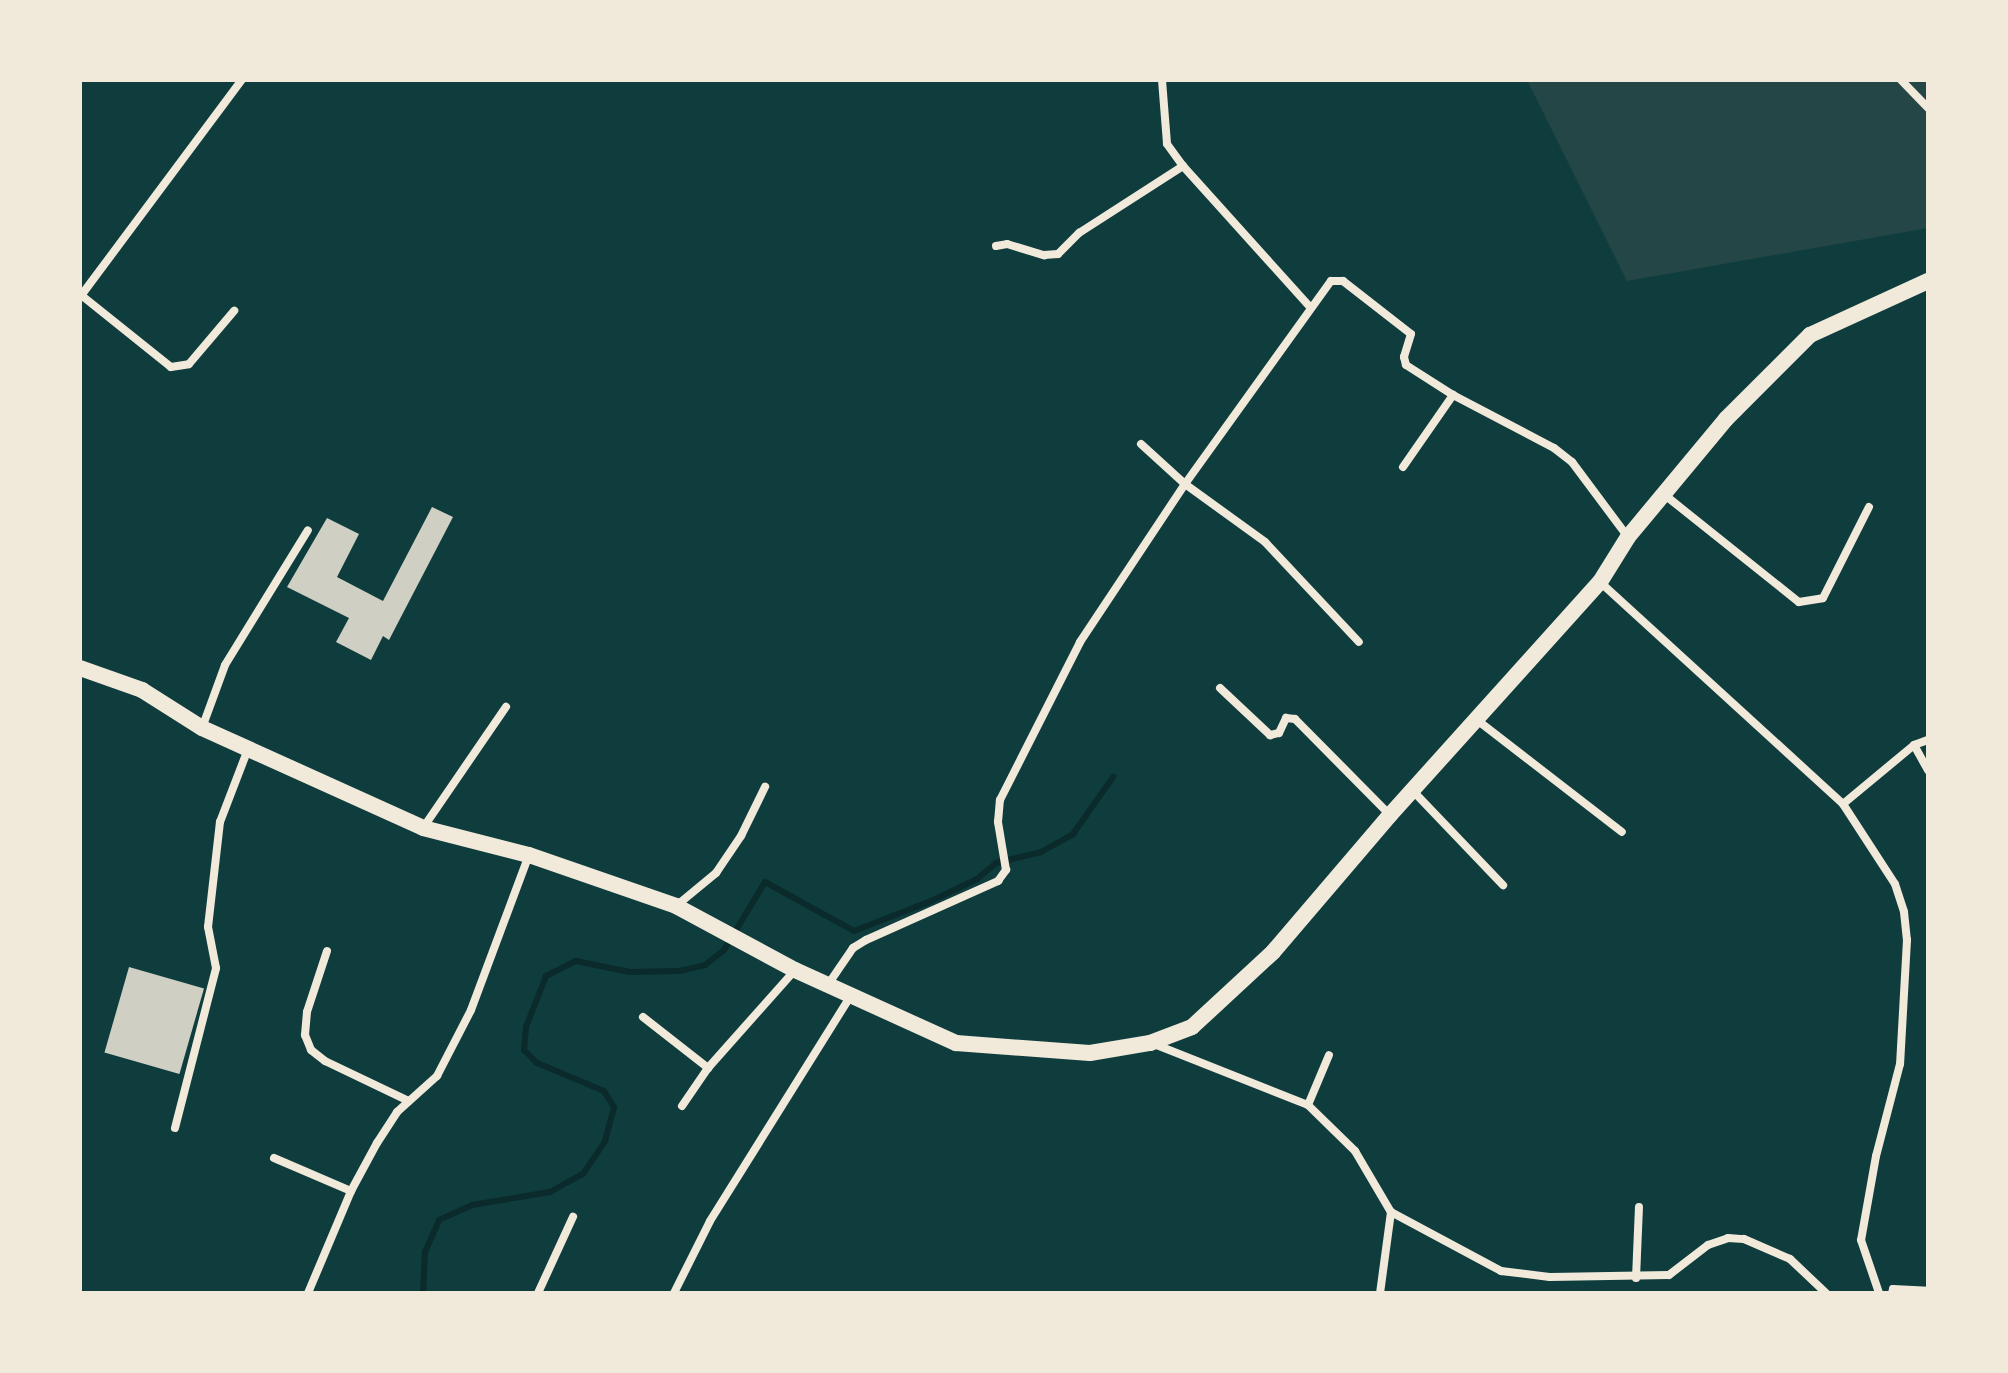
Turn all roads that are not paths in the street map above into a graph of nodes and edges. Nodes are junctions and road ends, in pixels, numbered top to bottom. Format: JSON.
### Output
{"nodes":[{"id":1,"x":242,"y":80,"type":"edge"},
{"id":2,"x":1162,"y":80,"type":"edge"},
{"id":3,"x":1901,"y":80,"type":"edge"},
{"id":4,"x":1928,"y":108,"type":"edge"},
{"id":5,"x":1183,"y":166,"type":"junction"},
{"id":6,"x":996,"y":246,"type":"dead end"},
{"id":7,"x":1928,"y":281,"type":"edge"},
{"id":8,"x":81,"y":296,"type":"edge"},
{"id":9,"x":1310,"y":307,"type":"junction"},
{"id":10,"x":234,"y":311,"type":"dead end"},
{"id":11,"x":1453,"y":395,"type":"junction"},
{"id":12,"x":1141,"y":444,"type":"dead end"},
{"id":13,"x":1403,"y":467,"type":"dead end"},
{"id":14,"x":1185,"y":484,"type":"junction"},
{"id":15,"x":1666,"y":496,"type":"junction"},
{"id":16,"x":1869,"y":507,"type":"dead end"},
{"id":17,"x":308,"y":530,"type":"dead end"},
{"id":18,"x":1628,"y":537,"type":"junction"},
{"id":19,"x":1600,"y":582,"type":"junction"},
{"id":20,"x":1359,"y":642,"type":"dead end"},
{"id":21,"x":80,"y":668,"type":"edge"},
{"id":22,"x":1220,"y":688,"type":"dead end"},
{"id":23,"x":506,"y":707,"type":"dead end"},
{"id":24,"x":1477,"y":720,"type":"junction"},
{"id":25,"x":202,"y":728,"type":"junction"},
{"id":26,"x":1928,"y":740,"type":"edge"},
{"id":27,"x":1914,"y":745,"type":"junction"},
{"id":28,"x":248,"y":749,"type":"junction"},
{"id":29,"x":1928,"y":770,"type":"edge"},
{"id":30,"x":765,"y":787,"type":"dead end"},
{"id":31,"x":1414,"y":792,"type":"junction"},
{"id":32,"x":1843,"y":804,"type":"junction"},
{"id":33,"x":1390,"y":815,"type":"junction"},
{"id":34,"x":423,"y":828,"type":"junction"},
{"id":35,"x":1622,"y":832,"type":"dead end"},
{"id":36,"x":529,"y":855,"type":"junction"},
{"id":37,"x":1503,"y":885,"type":"dead end"},
{"id":38,"x":676,"y":906,"type":"junction"},
{"id":39,"x":327,"y":951,"type":"dead end"},
{"id":40,"x":795,"y":970,"type":"junction"},
{"id":41,"x":827,"y":986,"type":"junction"},
{"id":42,"x":850,"y":997,"type":"junction"},
{"id":43,"x":643,"y":1017,"type":"dead end"},
{"id":44,"x":1150,"y":1043,"type":"junction"},
{"id":45,"x":1329,"y":1055,"type":"dead end"},
{"id":46,"x":708,"y":1068,"type":"junction"},
{"id":47,"x":409,"y":1101,"type":"junction"},
{"id":48,"x":1308,"y":1105,"type":"junction"},
{"id":49,"x":682,"y":1106,"type":"dead end"},
{"id":50,"x":175,"y":1128,"type":"dead end"},
{"id":51,"x":274,"y":1158,"type":"dead end"},
{"id":52,"x":351,"y":1191,"type":"junction"},
{"id":53,"x":1639,"y":1207,"type":"dead end"},
{"id":54,"x":1391,"y":1212,"type":"junction"},
{"id":55,"x":573,"y":1217,"type":"dead end"},
{"id":56,"x":1636,"y":1278,"type":"junction"},
{"id":57,"x":1928,"y":1291,"type":"edge"},
{"id":58,"x":308,"y":1293,"type":"edge"},
{"id":59,"x":538,"y":1293,"type":"edge"},
{"id":60,"x":674,"y":1293,"type":"edge"},
{"id":61,"x":1380,"y":1293,"type":"edge"},
{"id":62,"x":1826,"y":1293,"type":"edge"},
{"id":63,"x":1879,"y":1293,"type":"edge"},
{"id":64,"x":1892,"y":1293,"type":"edge"}],
"edges":[{"from":1,"to":8,"type":"street"},
{"from":2,"to":5,"type":"street"},
{"from":3,"to":4,"type":"street"},
{"from":5,"to":6,"type":"street"},
{"from":5,"to":9,"type":"street"},
{"from":7,"to":15,"type":"highway"},
{"from":8,"to":10,"type":"street"},
{"from":9,"to":11,"type":"street"},
{"from":9,"to":14,"type":"street"},
{"from":11,"to":13,"type":"street"},
{"from":11,"to":18,"type":"street"},
{"from":12,"to":14,"type":"street"},
{"from":14,"to":20,"type":"street"},
{"from":14,"to":41,"type":"street"},
{"from":15,"to":16,"type":"street"},
{"from":15,"to":18,"type":"highway"},
{"from":17,"to":25,"type":"street"},
{"from":18,"to":19,"type":"highway"},
{"from":19,"to":24,"type":"highway"},
{"from":19,"to":32,"type":"street"},
{"from":21,"to":25,"type":"highway"},
{"from":22,"to":33,"type":"street"},
{"from":23,"to":34,"type":"street"},
{"from":24,"to":31,"type":"highway"},
{"from":24,"to":35,"type":"street"},
{"from":25,"to":28,"type":"highway"},
{"from":26,"to":27,"type":"street"},
{"from":27,"to":29,"type":"street"},
{"from":27,"to":32,"type":"street"},
{"from":28,"to":34,"type":"highway"},
{"from":28,"to":50,"type":"street"},
{"from":30,"to":38,"type":"street"},
{"from":31,"to":33,"type":"highway"},
{"from":31,"to":37,"type":"street"},
{"from":32,"to":63,"type":"street"},
{"from":33,"to":44,"type":"highway"},
{"from":34,"to":36,"type":"highway"},
{"from":36,"to":38,"type":"highway"},
{"from":36,"to":47,"type":"street"},
{"from":38,"to":40,"type":"highway"},
{"from":39,"to":47,"type":"street"},
{"from":40,"to":41,"type":"highway"},
{"from":40,"to":46,"type":"street"},
{"from":41,"to":42,"type":"highway"},
{"from":42,"to":44,"type":"highway"},
{"from":42,"to":60,"type":"street"},
{"from":43,"to":46,"type":"street"},
{"from":44,"to":48,"type":"street"},
{"from":45,"to":48,"type":"street"},
{"from":46,"to":49,"type":"street"},
{"from":47,"to":52,"type":"street"},
{"from":48,"to":54,"type":"street"},
{"from":51,"to":52,"type":"street"},
{"from":52,"to":58,"type":"street"},
{"from":53,"to":56,"type":"street"},
{"from":54,"to":56,"type":"street"},
{"from":54,"to":61,"type":"street"},
{"from":55,"to":59,"type":"street"},
{"from":56,"to":62,"type":"street"},
{"from":57,"to":64,"type":"street"}]}
